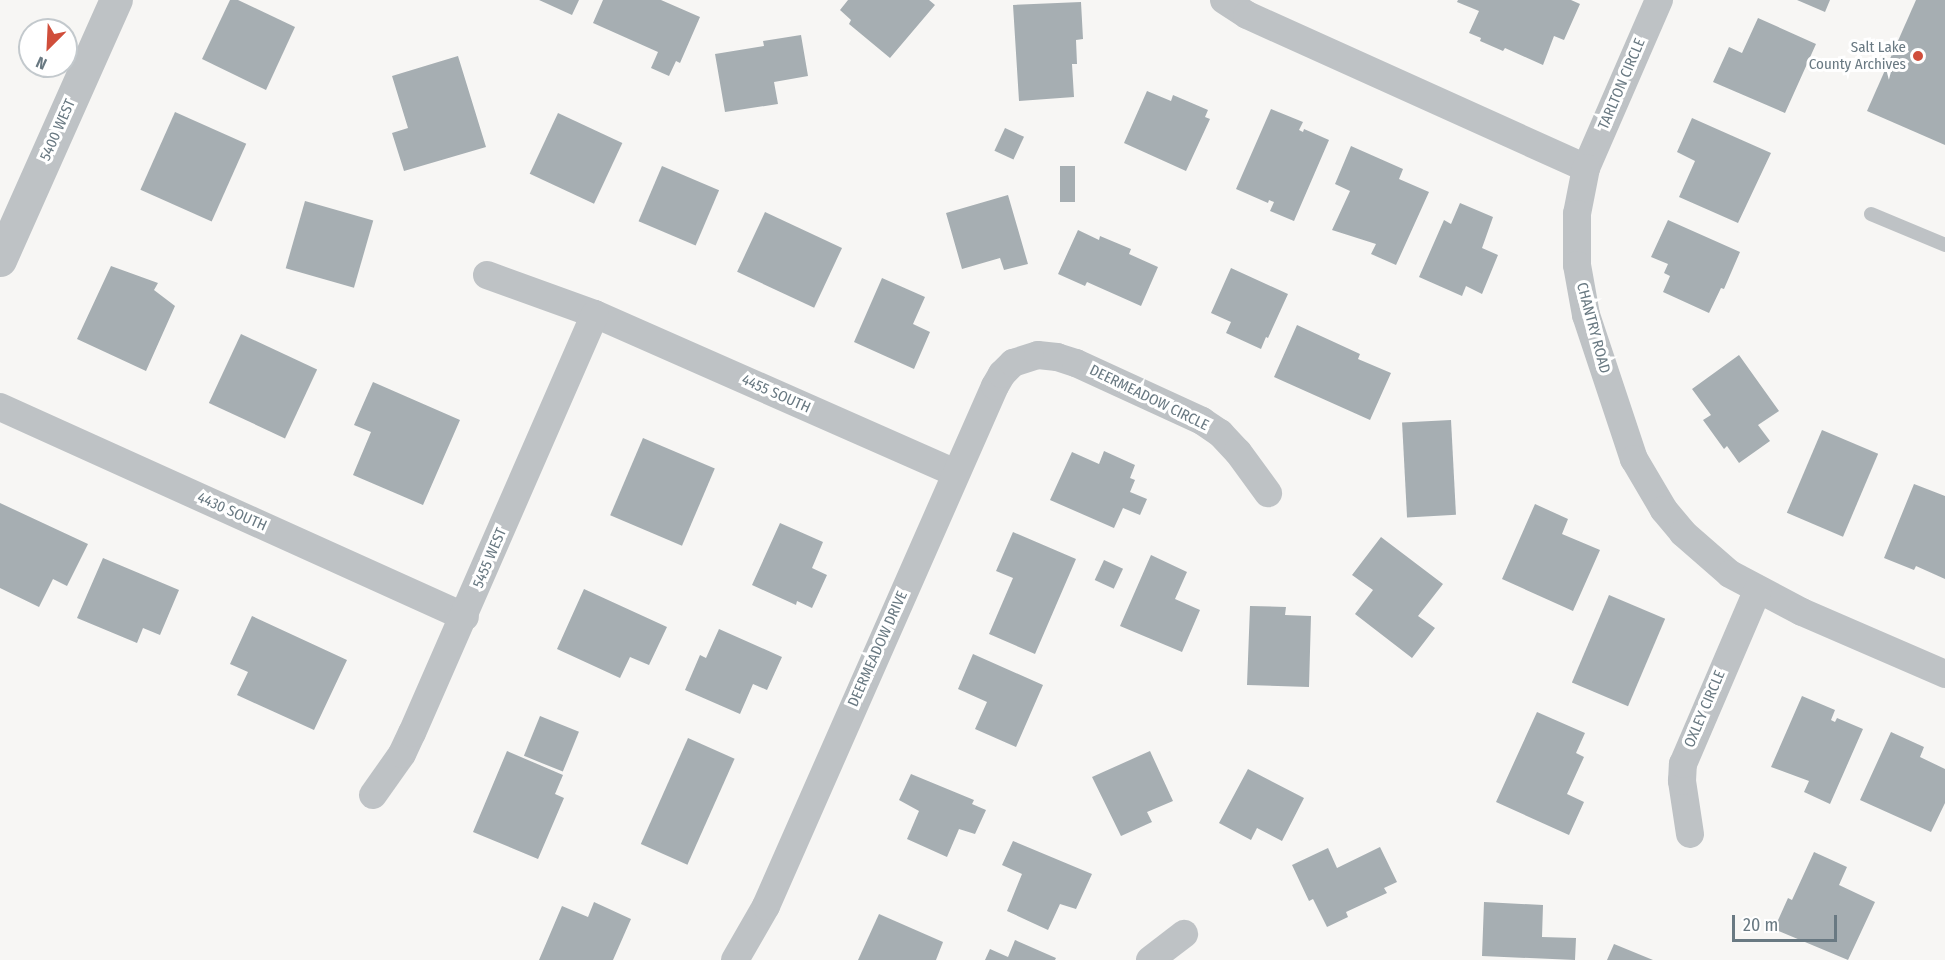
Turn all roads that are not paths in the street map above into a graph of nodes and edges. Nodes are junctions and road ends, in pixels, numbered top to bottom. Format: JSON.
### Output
{"nodes":[{"id":1,"x":116,"y":0,"type":"edge"},
{"id":2,"x":1224,"y":0,"type":"edge"},
{"id":3,"x":1659,"y":0,"type":"edge"},
{"id":4,"x":1586,"y":168,"type":"junction"},
{"id":5,"x":1871,"y":214,"type":"dead end"},
{"id":6,"x":1945,"y":245,"type":"edge"},
{"id":7,"x":0,"y":260,"type":"edge"},
{"id":8,"x":487,"y":275,"type":"dead end"},
{"id":9,"x":595,"y":314,"type":"junction"},
{"id":10,"x":1038,"y":355,"type":"joint"},
{"id":11,"x":0,"y":407,"type":"edge"},
{"id":12,"x":956,"y":473,"type":"junction"},
{"id":13,"x":1268,"y":494,"type":"dead end"},
{"id":14,"x":1757,"y":591,"type":"junction"},
{"id":15,"x":465,"y":617,"type":"junction"},
{"id":16,"x":1945,"y":674,"type":"edge"},
{"id":17,"x":373,"y":795,"type":"dead end"},
{"id":18,"x":1690,"y":834,"type":"dead end"},
{"id":19,"x":1184,"y":934,"type":"dead end"},
{"id":20,"x":735,"y":960,"type":"edge"},
{"id":21,"x":1150,"y":960,"type":"edge"}],
"edges":[{"from":1,"to":7,"type":"street","name":"5400 WEST"},
{"from":2,"to":4,"type":"street"},
{"from":3,"to":4,"type":"street","name":"TARLTON CIRCLE"},
{"from":4,"to":14,"type":"street","name":"CHANTRY ROAD"},
{"from":5,"to":6,"type":"lane"},
{"from":8,"to":9,"type":"street","name":"4455 SOUTH"},
{"from":9,"to":12,"type":"street","name":"4455 SOUTH"},
{"from":9,"to":15,"type":"street","name":"5455 WEST"},
{"from":10,"to":12,"type":"street","name":"DEERMEADOW DRIVE"},
{"from":10,"to":13,"type":"street","name":"DEERMEADOW CIRCLE"},
{"from":11,"to":15,"type":"street","name":"4430 SOUTH"},
{"from":12,"to":20,"type":"street","name":"DEERMEADOW DRIVE"},
{"from":14,"to":16,"type":"street","name":"CHANTRY ROAD"},
{"from":14,"to":18,"type":"street","name":"OXLEY CIRCLE"},
{"from":15,"to":17,"type":"street","name":"5455 WEST"},
{"from":19,"to":21,"type":"street"}]}
